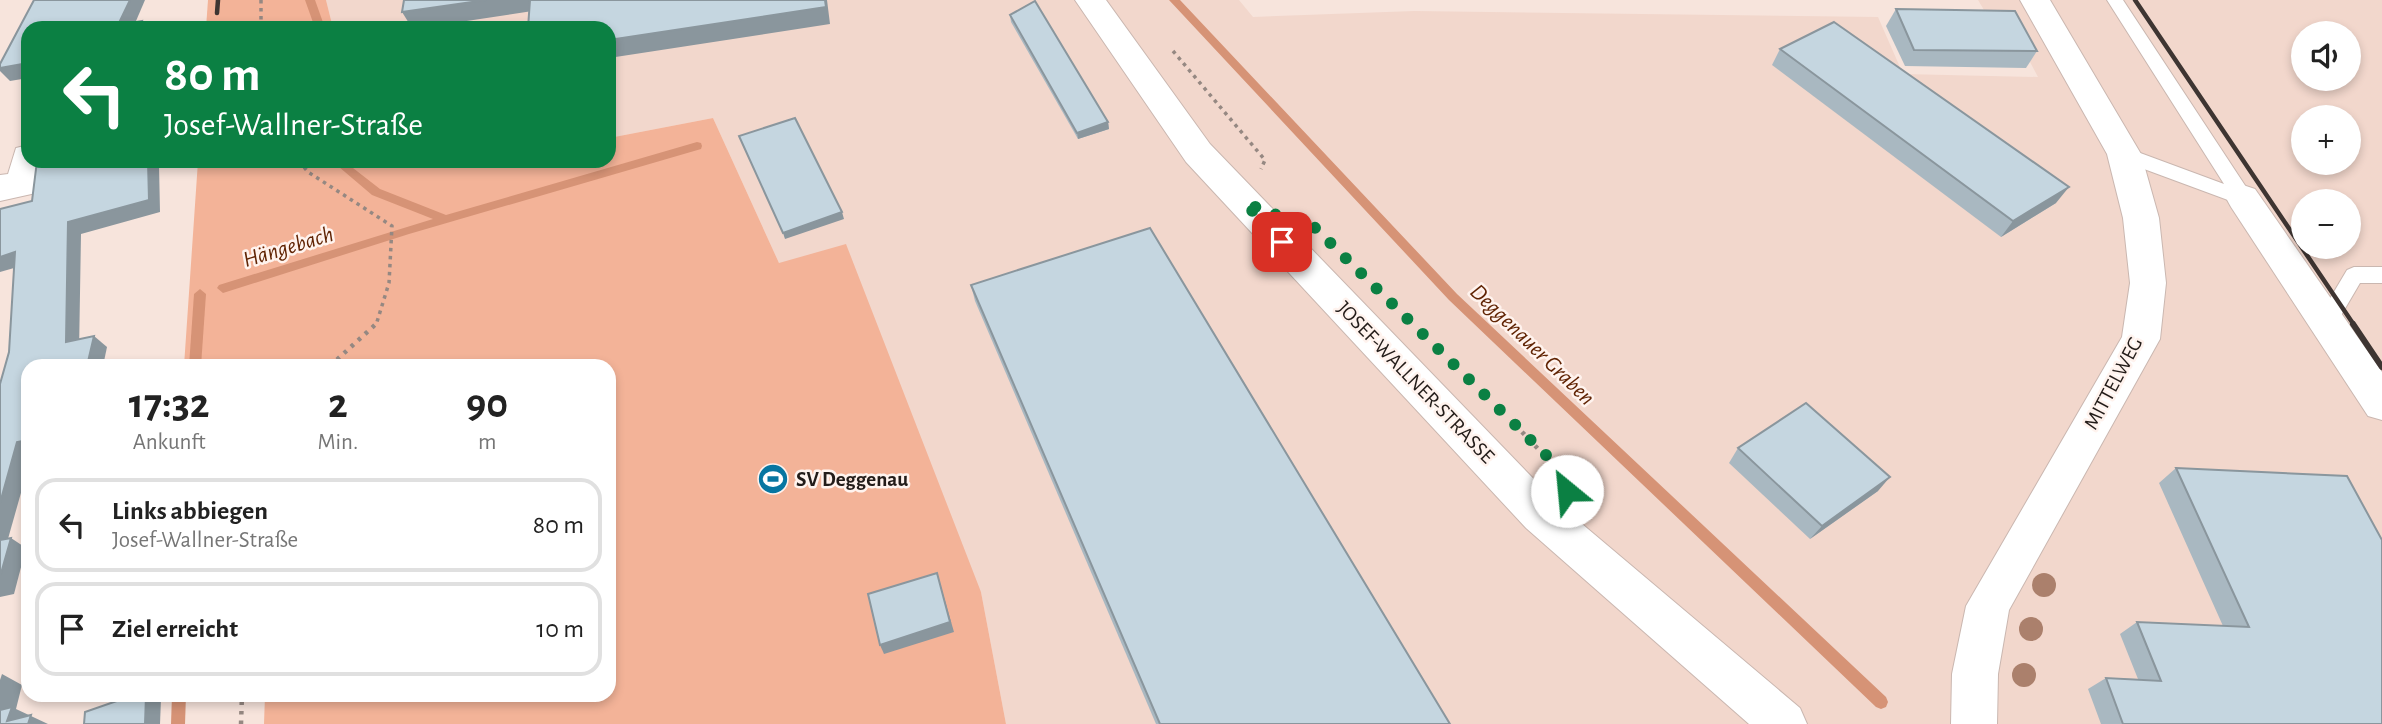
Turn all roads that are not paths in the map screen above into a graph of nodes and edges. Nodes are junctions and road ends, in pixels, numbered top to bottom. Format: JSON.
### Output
{"nodes":[{"id":1,"x":1090,"y":0,"type":"edge"},
{"id":2,"x":2035,"y":0,"type":"edge"},
{"id":3,"x":2115,"y":0,"type":"edge"},
{"id":4,"x":2124,"y":154,"type":"junction"},
{"id":5,"x":26,"y":168,"type":"edge"},
{"id":6,"x":0,"y":188,"type":"edge"},
{"id":7,"x":2243,"y":198,"type":"junction"},
{"id":8,"x":2382,"y":275,"type":"edge"},
{"id":9,"x":2326,"y":323,"type":"junction"},
{"id":10,"x":2382,"y":404,"type":"edge"},
{"id":11,"x":1784,"y":724,"type":"edge"},
{"id":12,"x":1973,"y":724,"type":"edge"}],
"edges":[{"from":1,"to":11,"type":"street","name":"JOSEF-WALLNER-STRASSE"},
{"from":2,"to":4,"type":"street","name":"MITTELWEG"},
{"from":3,"to":7,"type":"lane"},
{"from":4,"to":7,"type":"lane"},
{"from":4,"to":12,"type":"street","name":"MITTELWEG"},
{"from":5,"to":6,"type":"street"},
{"from":7,"to":9,"type":"street"},
{"from":8,"to":9,"type":"lane"},
{"from":9,"to":10,"type":"street"}]}
